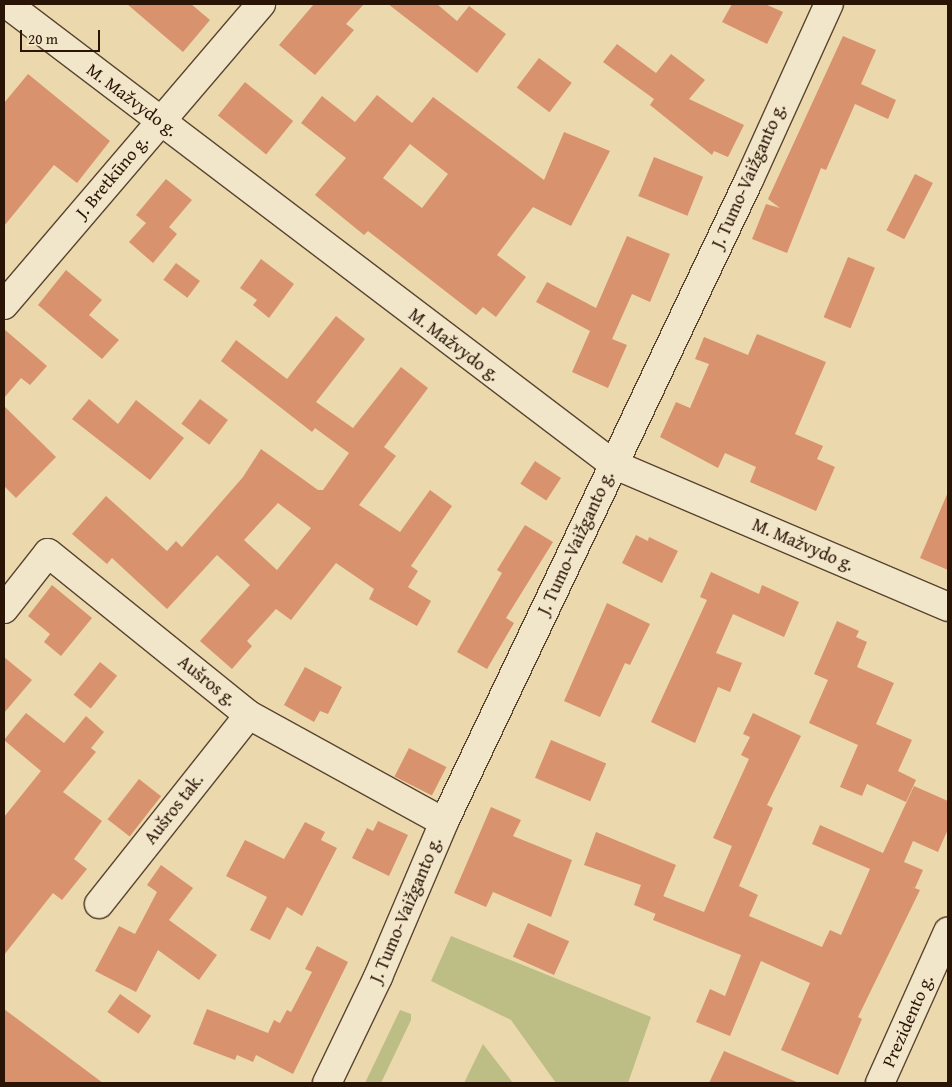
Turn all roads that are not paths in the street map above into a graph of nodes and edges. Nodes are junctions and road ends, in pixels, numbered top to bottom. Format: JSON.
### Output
{"nodes":[{"id":1,"x":7,"y":4,"type":"edge"},
{"id":2,"x":261,"y":4,"type":"edge"},
{"id":3,"x":829,"y":4,"type":"edge"},
{"id":4,"x":160,"y":121,"type":"junction"},
{"id":5,"x":4,"y":305,"type":"edge"},
{"id":6,"x":613,"y":464,"type":"junction"},
{"id":7,"x":948,"y":607,"type":"edge"},
{"id":8,"x":4,"y":609,"type":"edge"},
{"id":9,"x":249,"y":715,"type":"junction"},
{"id":10,"x":444,"y":822,"type":"junction"},
{"id":11,"x":99,"y":904,"type":"dead end"},
{"id":12,"x":948,"y":932,"type":"edge"},
{"id":13,"x":328,"y":1083,"type":"edge"},
{"id":14,"x":880,"y":1083,"type":"edge"}],
"edges":[{"from":1,"to":4,"type":"street","name":"M. Mažvydo g."},
{"from":2,"to":4,"type":"street","name":"J. Bretkūno g."},
{"from":3,"to":6,"type":"street","name":"J. Tumo-Vaižganto g."},
{"from":4,"to":5,"type":"street","name":"J. Bretkūno g."},
{"from":4,"to":6,"type":"street","name":"M. Mažvydo g."},
{"from":6,"to":7,"type":"street","name":"M. Mažvydo g."},
{"from":6,"to":10,"type":"street","name":"J. Tumo-Vaižganto g."},
{"from":8,"to":9,"type":"street","name":"Aušros g."},
{"from":9,"to":10,"type":"street","name":"Aušros g."},
{"from":9,"to":11,"type":"street","name":"Aušros tak."},
{"from":10,"to":13,"type":"street","name":"J. Tumo-Vaižganto g."},
{"from":12,"to":14,"type":"street","name":"Prezidento g."}]}
